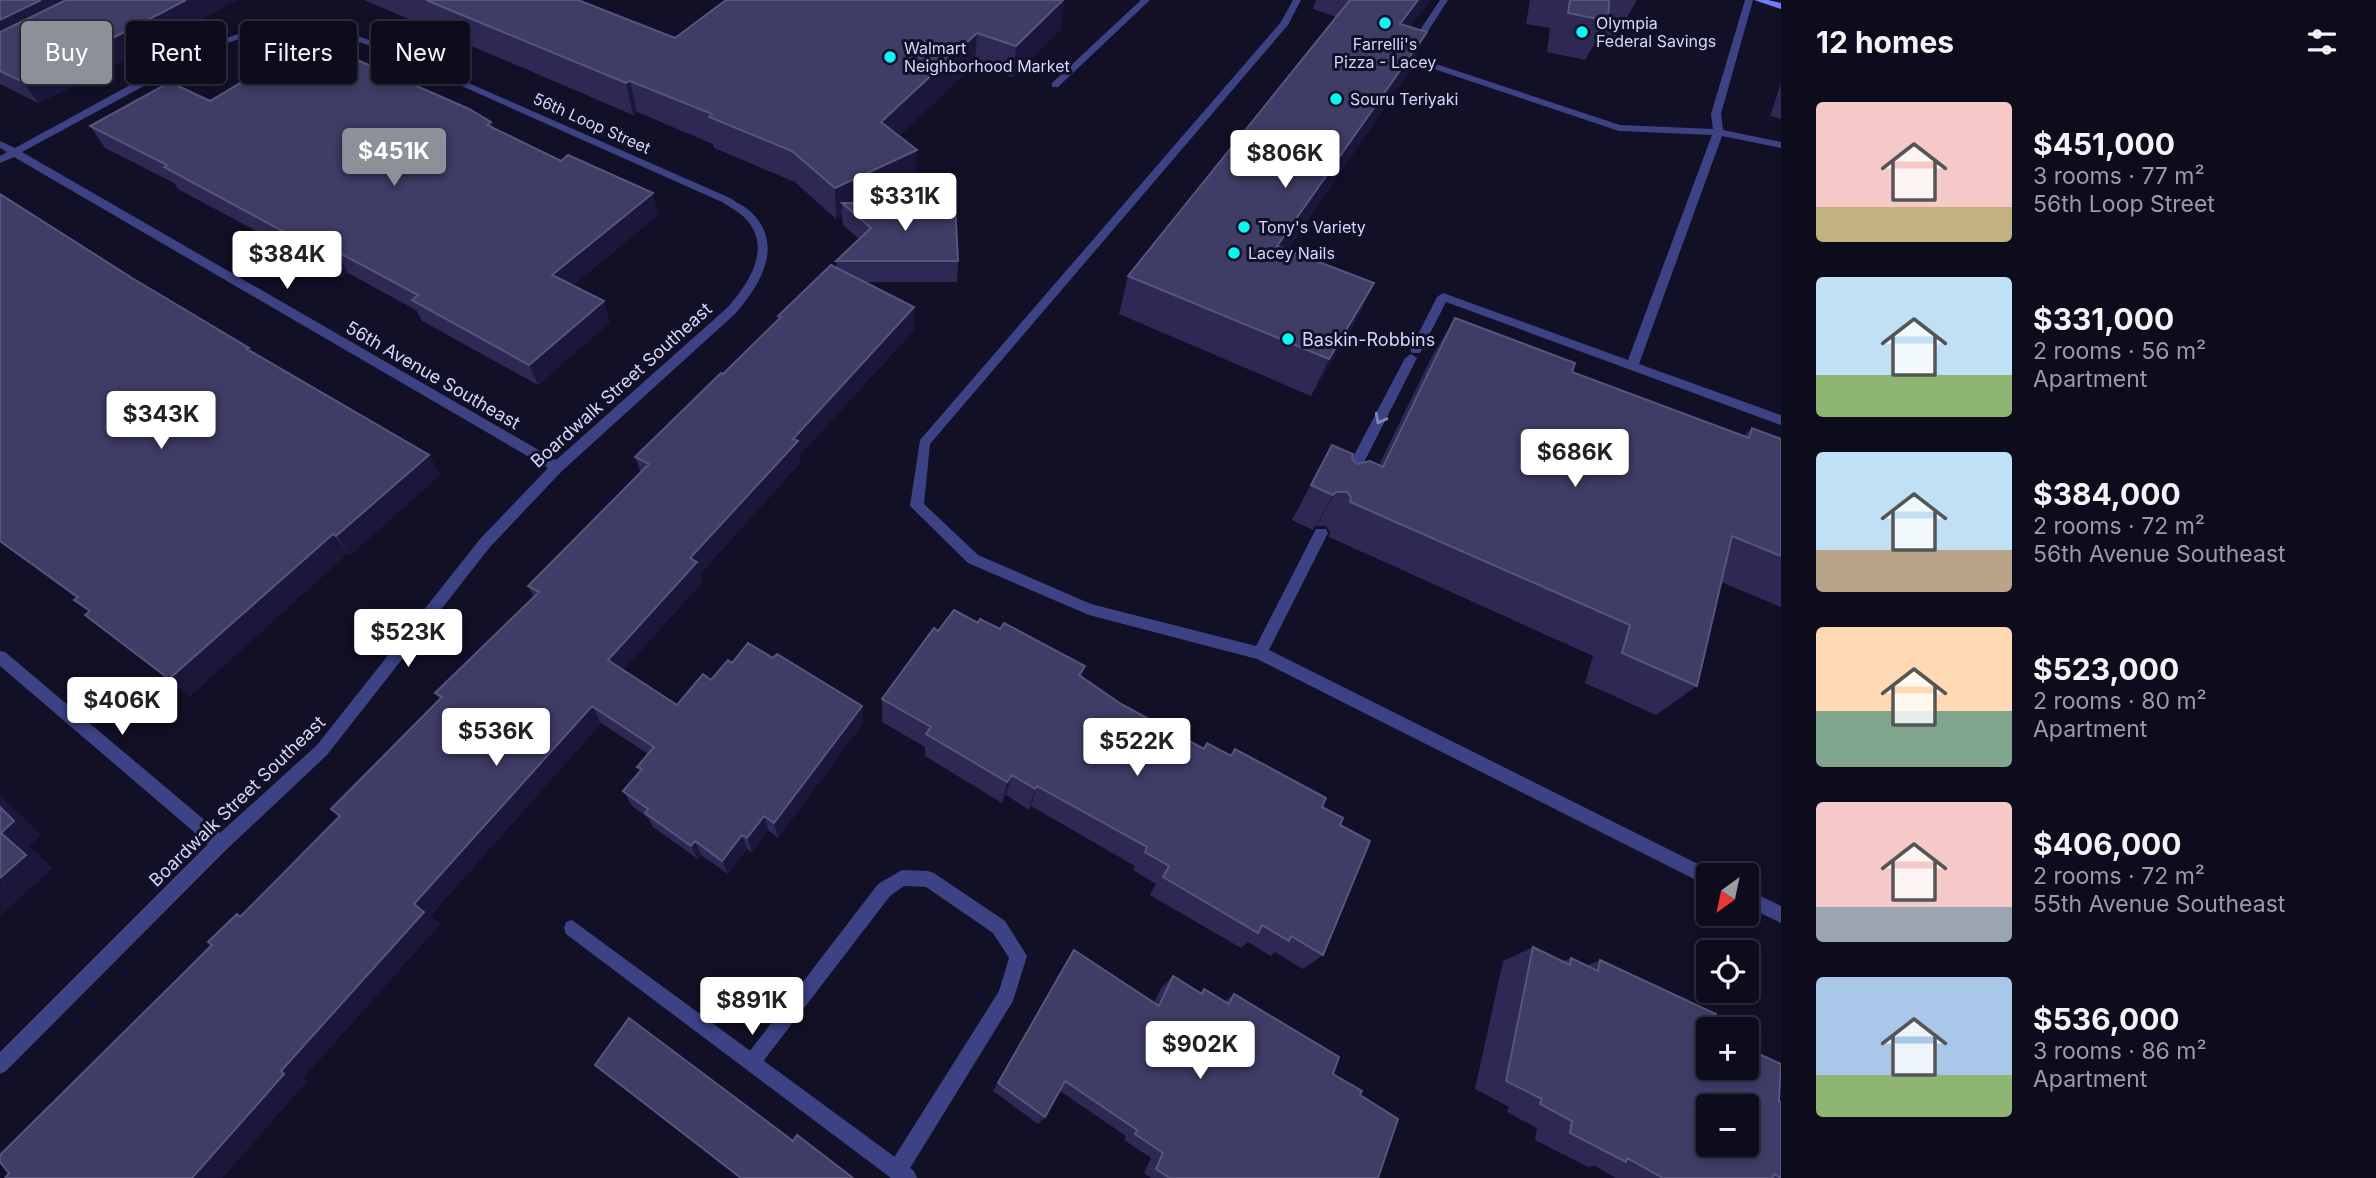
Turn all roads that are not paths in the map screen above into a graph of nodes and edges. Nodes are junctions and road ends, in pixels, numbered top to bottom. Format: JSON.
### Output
{"nodes":[{"id":1,"x":1146,"y":0,"type":"edge"},
{"id":2,"x":1297,"y":0,"type":"edge"},
{"id":3,"x":1444,"y":0,"type":"edge"},
{"id":4,"x":1749,"y":0,"type":"edge"},
{"id":5,"x":1758,"y":0,"type":"edge"},
{"id":6,"x":1781,"y":6,"type":"edge"},
{"id":7,"x":1055,"y":85,"type":"dead end"},
{"id":8,"x":1718,"y":132,"type":"junction"},
{"id":9,"x":0,"y":144,"type":"edge"},
{"id":10,"x":1781,"y":145,"type":"edge"},
{"id":11,"x":15,"y":152,"type":"junction"},
{"id":12,"x":0,"y":160,"type":"edge"},
{"id":13,"x":765,"y":246,"type":"joint"},
{"id":14,"x":1632,"y":365,"type":"junction"},
{"id":15,"x":1781,"y":420,"type":"edge"},
{"id":16,"x":557,"y":467,"type":"junction"},
{"id":17,"x":1341,"y":493,"type":"edge"},
{"id":18,"x":1321,"y":533,"type":"dead end"},
{"id":19,"x":1260,"y":653,"type":"junction"},
{"id":20,"x":0,"y":657,"type":"edge"},
{"id":21,"x":220,"y":844,"type":"junction"},
{"id":22,"x":1696,"y":872,"type":"edge"},
{"id":23,"x":1759,"y":904,"type":"edge"},
{"id":24,"x":1781,"y":915,"type":"edge"},
{"id":25,"x":572,"y":928,"type":"dead end"},
{"id":26,"x":752,"y":1062,"type":"junction"},
{"id":27,"x":0,"y":1065,"type":"edge"},
{"id":28,"x":902,"y":1174,"type":"edge"}],
"edges":[{"from":1,"to":7,"type":"street"},
{"from":2,"to":19,"type":"street"},
{"from":3,"to":8,"type":"street"},
{"from":4,"to":8,"type":"street"},
{"from":5,"to":6,"type":"main road"},
{"from":8,"to":10,"type":"street"},
{"from":8,"to":14,"type":"street"},
{"from":9,"to":11,"type":"street","name":"56th Avenue Southeast"},
{"from":11,"to":12,"type":"street","name":"56th Loop Street"},
{"from":11,"to":13,"type":"street","name":"56th Loop Street"},
{"from":11,"to":16,"type":"street","name":"56th Avenue Southeast"},
{"from":13,"to":16,"type":"street","name":"Boardwalk Street Southeast"},
{"from":14,"to":15,"type":"street"},
{"from":14,"to":17,"type":"street","one_way":true},
{"from":16,"to":21,"type":"street","name":"Boardwalk Street Southeast"},
{"from":18,"to":19,"type":"street"},
{"from":19,"to":22,"type":"street"},
{"from":20,"to":21,"type":"street"},
{"from":21,"to":27,"type":"street","name":"Boardwalk Street Southeast"},
{"from":23,"to":24,"type":"street"},
{"from":25,"to":26,"type":"street"},
{"from":26,"to":28,"type":"street"},
{"from":26,"to":28,"type":"street"}]}
